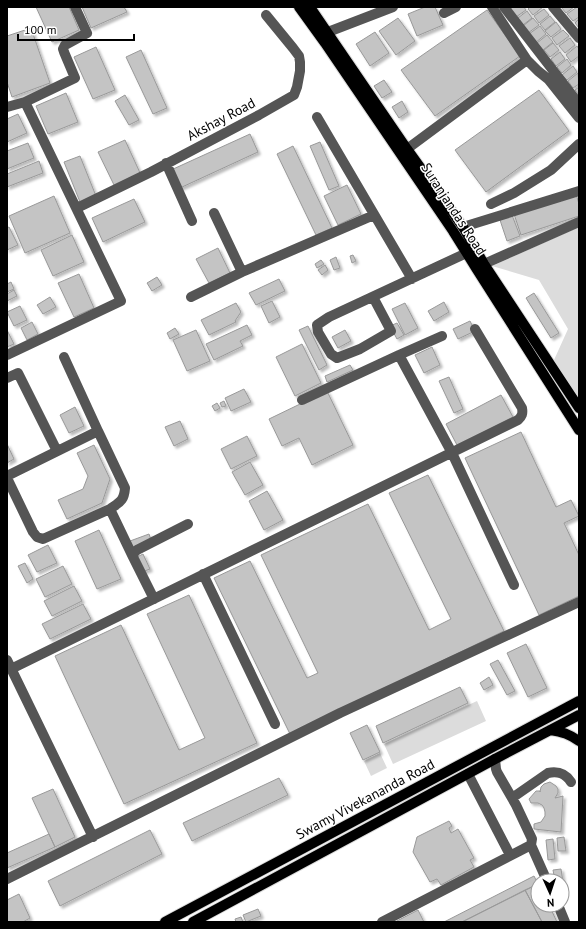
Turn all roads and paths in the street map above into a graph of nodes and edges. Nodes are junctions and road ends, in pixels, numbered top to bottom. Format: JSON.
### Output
{"nodes":[{"id":1,"x":75,"y":7,"type":"edge"},
{"id":2,"x":299,"y":7,"type":"edge"},
{"id":3,"x":310,"y":7,"type":"edge"},
{"id":4,"x":393,"y":7,"type":"edge"},
{"id":5,"x":456,"y":7,"type":"edge"},
{"id":6,"x":492,"y":7,"type":"edge"},
{"id":7,"x":504,"y":7,"type":"edge"},
{"id":8,"x":553,"y":7,"type":"edge"},
{"id":9,"x":444,"y":13,"type":"dead end"},
{"id":10,"x":266,"y":15,"type":"dead end"},
{"id":11,"x":324,"y":34,"type":"junction"},
{"id":12,"x":579,"y":38,"type":"edge"},
{"id":13,"x":527,"y":60,"type":"junction"},
{"id":14,"x":25,"y":102,"type":"junction"},
{"id":15,"x":579,"y":104,"type":"edge"},
{"id":16,"x":7,"y":107,"type":"edge"},
{"id":17,"x":317,"y":117,"type":"dead end"},
{"id":18,"x":579,"y":118,"type":"edge"},
{"id":19,"x":579,"y":144,"type":"edge"},
{"id":20,"x":407,"y":149,"type":"junction"},
{"id":21,"x":166,"y":163,"type":"junction"},
{"id":22,"x":579,"y":191,"type":"edge"},
{"id":23,"x":491,"y":204,"type":"dead end"},
{"id":24,"x":76,"y":208,"type":"junction"},
{"id":25,"x":214,"y":213,"type":"dead end"},
{"id":26,"x":374,"y":215,"type":"junction"},
{"id":27,"x":192,"y":221,"type":"dead end"},
{"id":28,"x":579,"y":222,"type":"edge"},
{"id":29,"x":463,"y":227,"type":"junction"},
{"id":30,"x":471,"y":251,"type":"junction"},
{"id":31,"x":484,"y":264,"type":"junction"},
{"id":32,"x":242,"y":272,"type":"junction"},
{"id":33,"x":412,"y":279,"type":"junction"},
{"id":34,"x":191,"y":297,"type":"dead end"},
{"id":35,"x":373,"y":297,"type":"junction"},
{"id":36,"x":475,"y":329,"type":"dead end"},
{"id":37,"x":442,"y":336,"type":"dead end"},
{"id":38,"x":7,"y":355,"type":"edge"},
{"id":39,"x":399,"y":356,"type":"junction"},
{"id":40,"x":64,"y":357,"type":"dead end"},
{"id":41,"x":7,"y":378,"type":"edge"},
{"id":42,"x":302,"y":400,"type":"dead end"},
{"id":43,"x":579,"y":408,"type":"edge"},
{"id":44,"x":579,"y":430,"type":"edge"},
{"id":45,"x":98,"y":431,"type":"junction"},
{"id":46,"x":57,"y":451,"type":"junction"},
{"id":47,"x":452,"y":453,"type":"junction"},
{"id":48,"x":7,"y":477,"type":"edge"},
{"id":49,"x":110,"y":510,"type":"junction"},
{"id":50,"x":188,"y":524,"type":"dead end"},
{"id":51,"x":133,"y":557,"type":"junction"},
{"id":52,"x":203,"y":574,"type":"junction"},
{"id":53,"x":514,"y":585,"type":"dead end"},
{"id":54,"x":154,"y":599,"type":"junction"},
{"id":55,"x":579,"y":602,"type":"edge"},
{"id":56,"x":9,"y":665,"type":"edge"},
{"id":57,"x":579,"y":701,"type":"edge"},
{"id":58,"x":579,"y":715,"type":"edge"},
{"id":59,"x":275,"y":724,"type":"dead end"},
{"id":60,"x":550,"y":730,"type":"junction"},
{"id":61,"x":579,"y":741,"type":"edge"},
{"id":62,"x":495,"y":759,"type":"junction"},
{"id":63,"x":468,"y":774,"type":"junction"},
{"id":64,"x":571,"y":782,"type":"dead end"},
{"id":65,"x":512,"y":798,"type":"junction"},
{"id":66,"x":93,"y":837,"type":"junction"},
{"id":67,"x":531,"y":845,"type":"junction"},
{"id":68,"x":510,"y":855,"type":"junction"},
{"id":69,"x":543,"y":873,"type":"edge"},
{"id":70,"x":7,"y":879,"type":"edge"},
{"id":71,"x":165,"y":922,"type":"edge"},
{"id":72,"x":193,"y":922,"type":"edge"},
{"id":73,"x":382,"y":922,"type":"edge"}],
"edges":[{"from":1,"to":14,"type":"street"},
{"from":2,"to":11,"type":"main road","name":"Suranjandas Road"},
{"from":3,"to":11,"type":"main road","name":"Suranjandas Road"},
{"from":4,"to":11,"type":"street"},
{"from":5,"to":9,"type":"street"},
{"from":6,"to":13,"type":"street"},
{"from":7,"to":15,"type":"street"},
{"from":8,"to":12,"type":"street"},
{"from":10,"to":21,"type":"street","name":"Akshay Road"},
{"from":11,"to":20,"type":"main road","name":"Suranjandas Road"},
{"from":11,"to":30,"type":"main road","name":"Suranjandas Road"},
{"from":13,"to":18,"type":"street"},
{"from":13,"to":20,"type":"street"},
{"from":14,"to":16,"type":"street"},
{"from":14,"to":24,"type":"street"},
{"from":17,"to":26,"type":"street"},
{"from":19,"to":23,"type":"street"},
{"from":20,"to":29,"type":"main road","name":"Suranjandas Road"},
{"from":21,"to":24,"type":"street","name":"Akshay Road"},
{"from":21,"to":27,"type":"street"},
{"from":22,"to":29,"type":"street"},
{"from":24,"to":38,"type":"street"},
{"from":25,"to":32,"type":"street"},
{"from":26,"to":32,"type":"street"},
{"from":26,"to":33,"type":"street"},
{"from":28,"to":31,"type":"street"},
{"from":29,"to":30,"type":"main road","name":"Suranjandas Road"},
{"from":30,"to":31,"type":"main road","name":"Suranjandas Road"},
{"from":30,"to":33,"type":"street"},
{"from":30,"to":44,"type":"main road","name":"Suranjandas Road"},
{"from":31,"to":43,"type":"main road","name":"Suranjandas Road"},
{"from":32,"to":34,"type":"street"},
{"from":33,"to":35,"type":"street"},
{"from":35,"to":35,"type":"street"},
{"from":36,"to":47,"type":"street"},
{"from":37,"to":39,"type":"street"},
{"from":39,"to":42,"type":"street"},
{"from":39,"to":47,"type":"street"},
{"from":40,"to":45,"type":"street"},
{"from":41,"to":46,"type":"street"},
{"from":45,"to":46,"type":"street"},
{"from":45,"to":49,"type":"street"},
{"from":46,"to":48,"type":"street"},
{"from":47,"to":52,"type":"street"},
{"from":47,"to":53,"type":"street"},
{"from":48,"to":49,"type":"street"},
{"from":49,"to":51,"type":"street"},
{"from":50,"to":51,"type":"street"},
{"from":51,"to":54,"type":"street"},
{"from":52,"to":54,"type":"street"},
{"from":52,"to":59,"type":"street"},
{"from":54,"to":56,"type":"street"},
{"from":55,"to":66,"type":"street"},
{"from":56,"to":66,"type":"street"},
{"from":57,"to":71,"type":"main road","name":"Swamy Vivekananda Road"},
{"from":58,"to":60,"type":"main road","name":"Swamy Vivekananda Road"},
{"from":60,"to":61,"type":"main road"},
{"from":60,"to":62,"type":"main road","name":"Swamy Vivekananda Road"},
{"from":62,"to":63,"type":"main road","name":"Swamy Vivekananda Road"},
{"from":62,"to":65,"type":"street"},
{"from":63,"to":68,"type":"street"},
{"from":63,"to":72,"type":"main road","name":"Swamy Vivekananda Road"},
{"from":64,"to":65,"type":"street"},
{"from":65,"to":67,"type":"street"},
{"from":66,"to":70,"type":"street"},
{"from":67,"to":68,"type":"street"},
{"from":67,"to":69,"type":"street"},
{"from":68,"to":73,"type":"street"}]}
